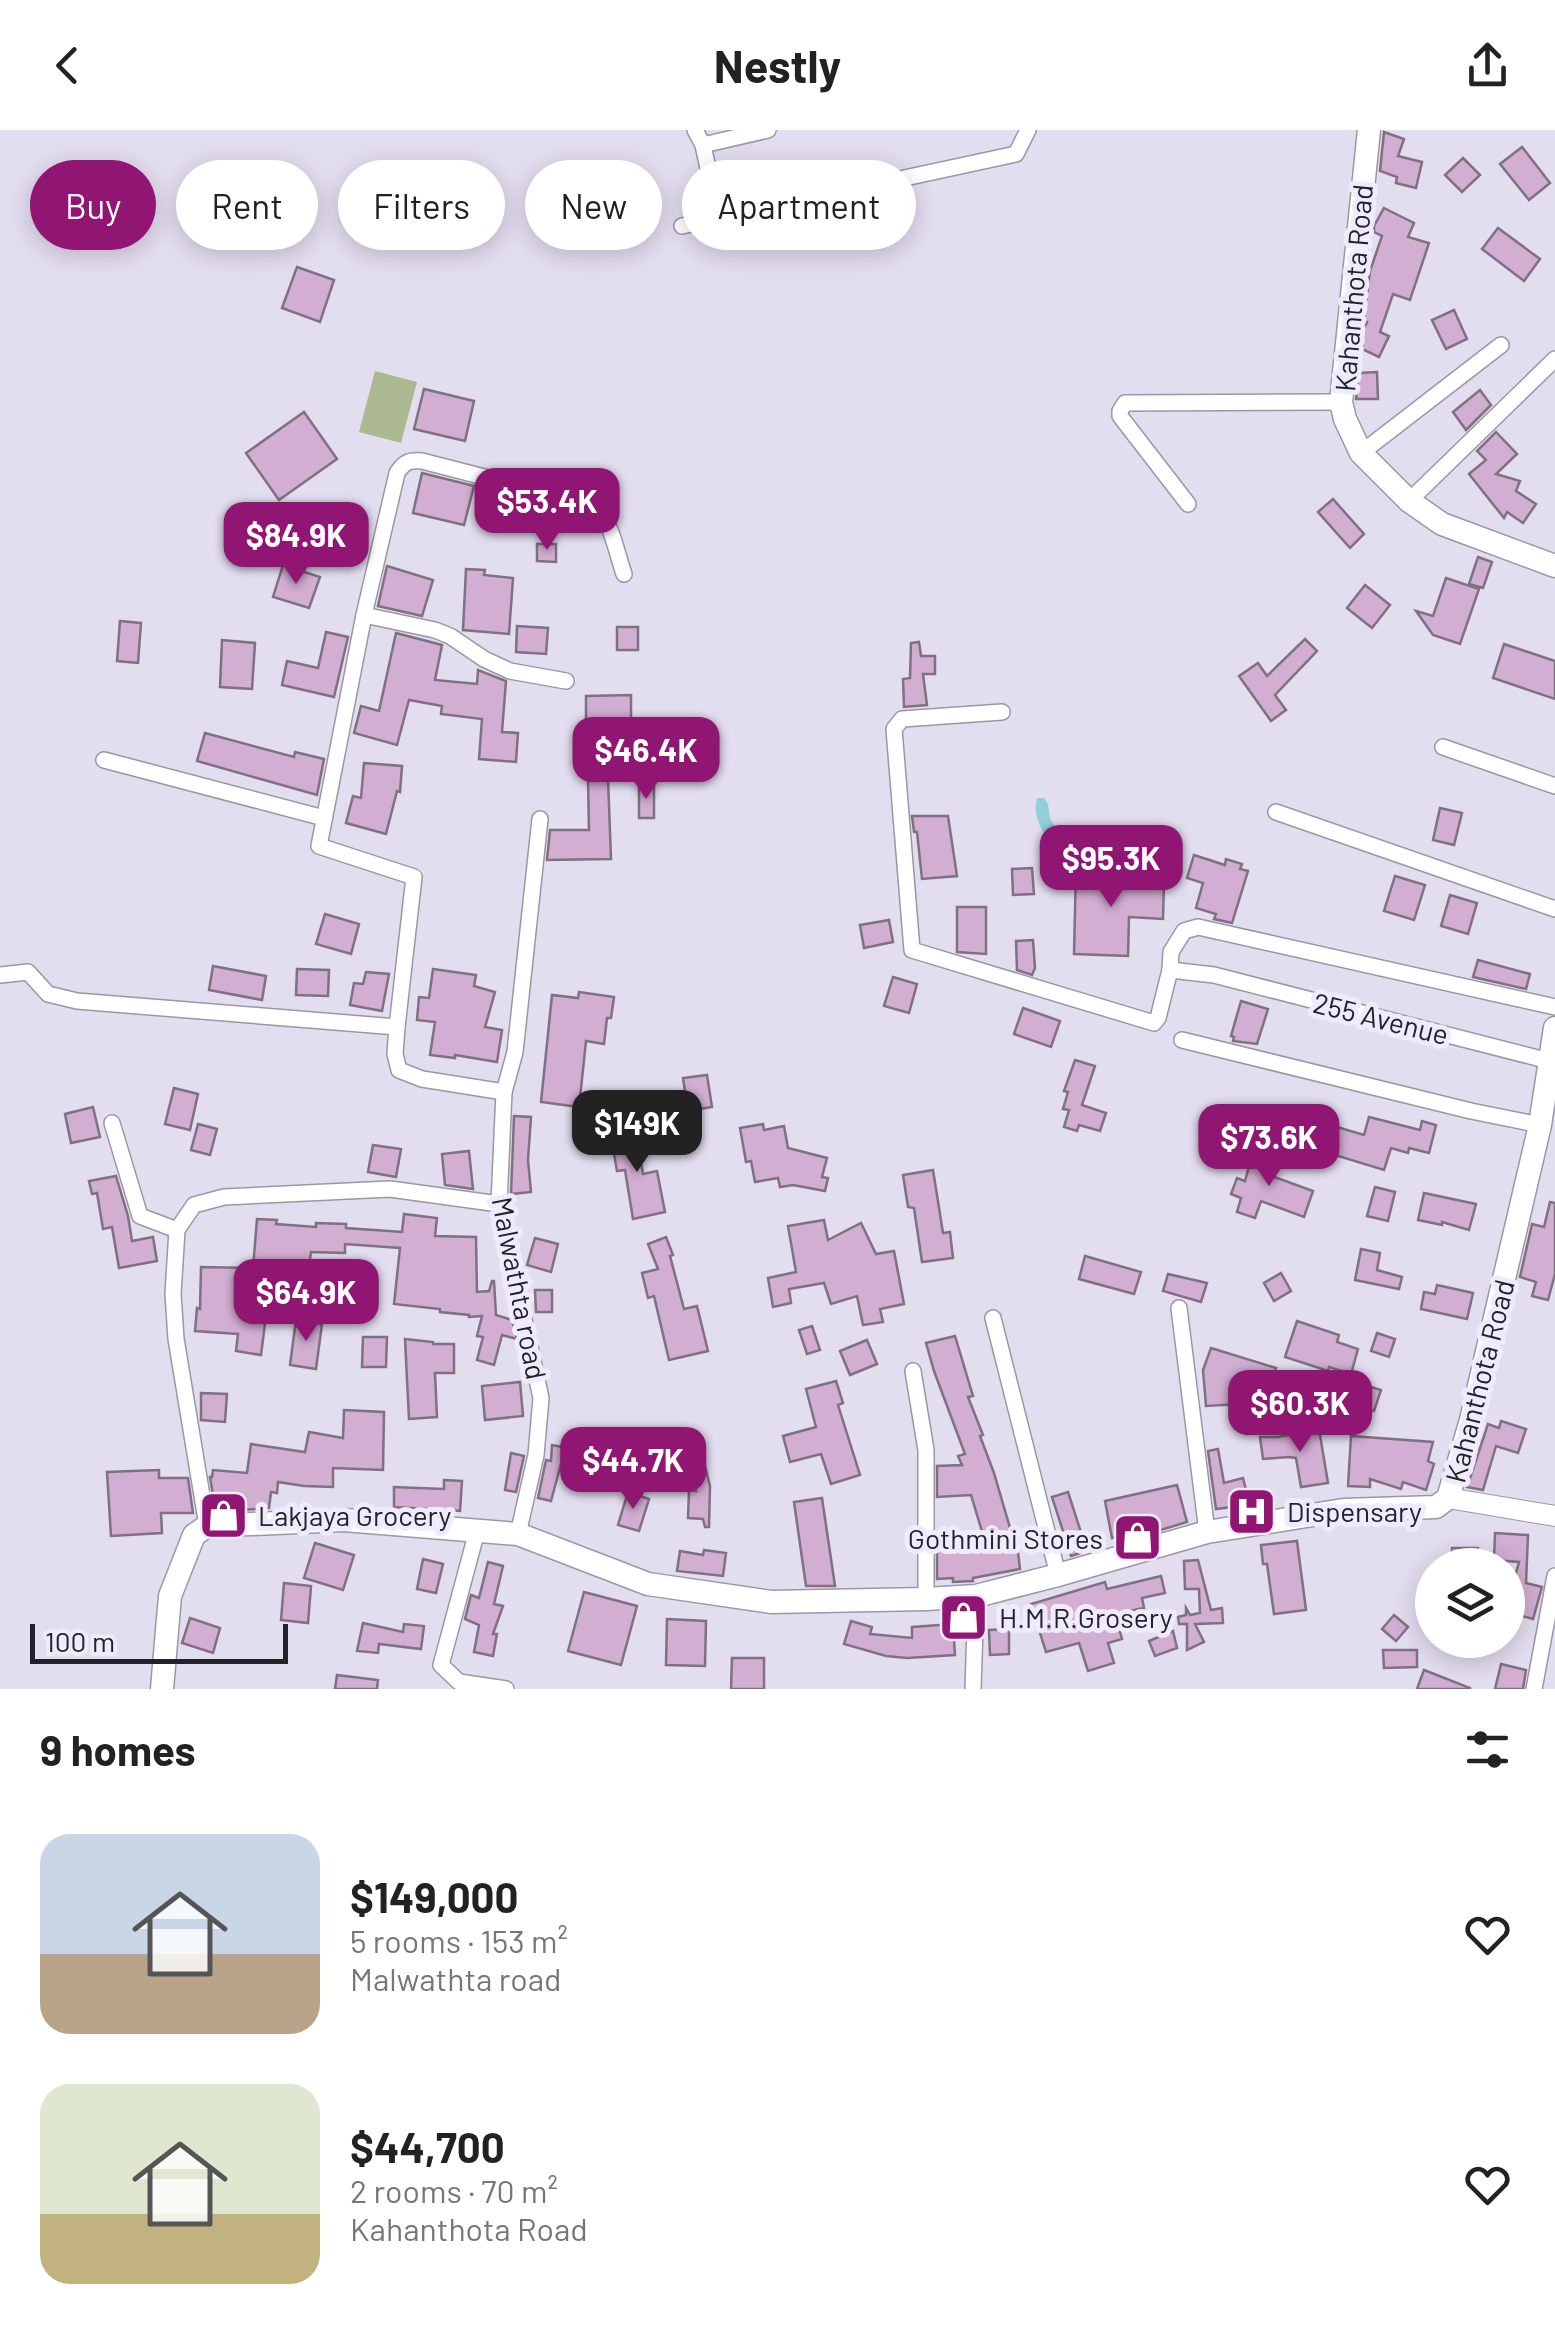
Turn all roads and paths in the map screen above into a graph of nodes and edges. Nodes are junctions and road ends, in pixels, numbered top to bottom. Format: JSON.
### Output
{"nodes":[{"id":1,"x":768,"y":130,"type":"edge"},
{"id":2,"x":1028,"y":130,"type":"edge"},
{"id":3,"x":1369,"y":130,"type":"edge"},
{"id":4,"x":699,"y":137,"type":"edge"},
{"id":5,"x":916,"y":176,"type":"edge"},
{"id":6,"x":1501,"y":344,"type":"dead end"},
{"id":7,"x":1555,"y":359,"type":"edge"},
{"id":8,"x":1340,"y":402,"type":"junction"},
{"id":9,"x":1361,"y":453,"type":"junction"},
{"id":10,"x":1408,"y":501,"type":"junction"},
{"id":11,"x":1188,"y":504,"type":"dead end"},
{"id":12,"x":1555,"y":566,"type":"edge"},
{"id":13,"x":624,"y":574,"type":"dead end"},
{"id":14,"x":364,"y":615,"type":"junction"},
{"id":15,"x":566,"y":681,"type":"dead end"},
{"id":16,"x":1002,"y":712,"type":"dead end"},
{"id":17,"x":1443,"y":746,"type":"dead end"},
{"id":18,"x":104,"y":760,"type":"dead end"},
{"id":19,"x":1555,"y":786,"type":"edge"},
{"id":20,"x":1276,"y":812,"type":"dead end"},
{"id":21,"x":324,"y":818,"type":"junction"},
{"id":22,"x":540,"y":819,"type":"dead end"},
{"id":23,"x":1555,"y":908,"type":"edge"},
{"id":24,"x":1170,"y":970,"type":"junction"},
{"id":25,"x":0,"y":975,"type":"edge"},
{"id":26,"x":1555,"y":1007,"type":"edge"},
{"id":27,"x":396,"y":1027,"type":"junction"},
{"id":28,"x":1555,"y":1028,"type":"edge"},
{"id":29,"x":1182,"y":1040,"type":"dead end"},
{"id":30,"x":1549,"y":1060,"type":"junction"},
{"id":31,"x":504,"y":1092,"type":"junction"},
{"id":32,"x":112,"y":1123,"type":"dead end"},
{"id":33,"x":1540,"y":1125,"type":"junction"},
{"id":34,"x":498,"y":1204,"type":"junction"},
{"id":35,"x":178,"y":1230,"type":"junction"},
{"id":36,"x":1178,"y":1308,"type":"dead end"},
{"id":37,"x":993,"y":1318,"type":"dead end"},
{"id":38,"x":913,"y":1372,"type":"dead end"},
{"id":39,"x":1448,"y":1498,"type":"junction"},
{"id":40,"x":1555,"y":1516,"type":"edge"},
{"id":41,"x":208,"y":1526,"type":"junction"},
{"id":42,"x":476,"y":1531,"type":"junction"},
{"id":43,"x":1207,"y":1532,"type":"junction"},
{"id":44,"x":518,"y":1534,"type":"junction"},
{"id":45,"x":1058,"y":1575,"type":"junction"},
{"id":46,"x":1555,"y":1576,"type":"edge"},
{"id":47,"x":976,"y":1596,"type":"junction"},
{"id":48,"x":926,"y":1600,"type":"junction"},
{"id":49,"x":162,"y":1689,"type":"edge"},
{"id":50,"x":506,"y":1689,"type":"edge"},
{"id":51,"x":973,"y":1689,"type":"edge"},
{"id":52,"x":1534,"y":1689,"type":"edge"}],
"edges":[{"from":1,"to":4,"type":"street"},
{"from":2,"to":5,"type":"street"},
{"from":3,"to":8,"type":"main road","name":"Kahanthota Road"},
{"from":6,"to":9,"type":"street"},
{"from":7,"to":10,"type":"street"},
{"from":8,"to":9,"type":"main road","name":"Kahanthota Road"},
{"from":8,"to":11,"type":"street"},
{"from":9,"to":10,"type":"main road","name":"Kahanthota Road"},
{"from":10,"to":12,"type":"main road","name":"Kahanthota Road"},
{"from":13,"to":14,"type":"street"},
{"from":14,"to":15,"type":"street"},
{"from":14,"to":21,"type":"street"},
{"from":16,"to":24,"type":"street"},
{"from":17,"to":19,"type":"street"},
{"from":18,"to":21,"type":"street"},
{"from":20,"to":23,"type":"street"},
{"from":21,"to":27,"type":"street"},
{"from":22,"to":31,"type":"street","name":"Malwathta road"},
{"from":24,"to":26,"type":"street"},
{"from":24,"to":30,"type":"street","name":"255 Avenue"},
{"from":25,"to":27,"type":"street"},
{"from":27,"to":31,"type":"street"},
{"from":28,"to":30,"type":"main road","name":"Kahanthota Road"},
{"from":29,"to":33,"type":"street"},
{"from":30,"to":33,"type":"main road","name":"Kahanthota Road"},
{"from":31,"to":34,"type":"street","name":"Malwathta road"},
{"from":32,"to":35,"type":"street"},
{"from":33,"to":39,"type":"main road","name":"Kahanthota Road"},
{"from":34,"to":35,"type":"street"},
{"from":34,"to":44,"type":"street","name":"Malwathta road"},
{"from":35,"to":41,"type":"street"},
{"from":36,"to":43,"type":"street"},
{"from":37,"to":45,"type":"street"},
{"from":38,"to":48,"type":"street"},
{"from":39,"to":40,"type":"street"},
{"from":39,"to":43,"type":"main road","name":"Kahanthota Road"},
{"from":41,"to":42,"type":"main road","name":"Kahanthota Road"},
{"from":41,"to":49,"type":"main road"},
{"from":42,"to":44,"type":"main road","name":"Kahanthota Road"},
{"from":42,"to":50,"type":"street"},
{"from":43,"to":45,"type":"main road","name":"Kahanthota Road"},
{"from":44,"to":48,"type":"main road","name":"Kahanthota Road"},
{"from":45,"to":47,"type":"main road","name":"Kahanthota Road"},
{"from":46,"to":52,"type":"street"},
{"from":47,"to":48,"type":"main road","name":"Kahanthota Road"},
{"from":47,"to":51,"type":"street"}]}
